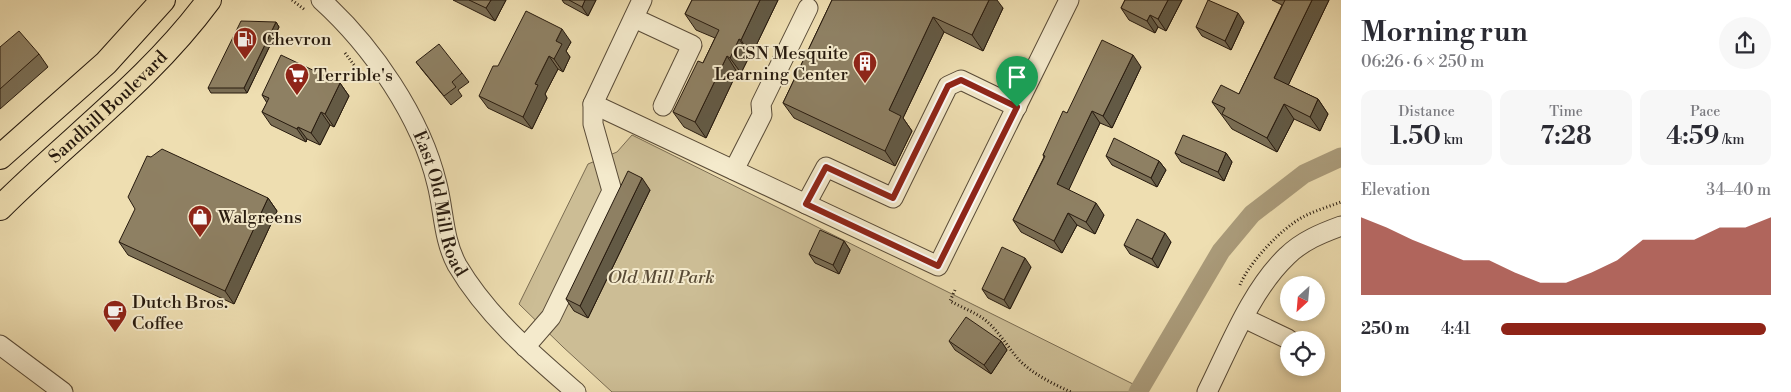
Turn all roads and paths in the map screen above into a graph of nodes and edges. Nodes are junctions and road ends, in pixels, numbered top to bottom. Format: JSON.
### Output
{"nodes":[{"id":1,"x":163,"y":0,"type":"edge"},
{"id":2,"x":209,"y":0,"type":"edge"},
{"id":3,"x":292,"y":0,"type":"edge"},
{"id":4,"x":642,"y":0,"type":"edge"},
{"id":5,"x":1069,"y":0,"type":"edge"},
{"id":6,"x":315,"y":6,"type":"edge"},
{"id":7,"x":808,"y":8,"type":"dead end"},
{"id":8,"x":634,"y":18,"type":"junction"},
{"id":9,"x":344,"y":52,"type":"dead end"},
{"id":10,"x":365,"y":79,"type":"dead end"},
{"id":11,"x":593,"y":104,"type":"junction"},
{"id":12,"x":663,"y":106,"type":"dead end"},
{"id":13,"x":1017,"y":107,"type":"junction"},
{"id":14,"x":0,"y":157,"type":"edge"},
{"id":15,"x":734,"y":170,"type":"junction"},
{"id":16,"x":806,"y":204,"type":"junction"},
{"id":17,"x":0,"y":208,"type":"edge"},
{"id":18,"x":1341,"y":226,"type":"edge"},
{"id":19,"x":955,"y":290,"type":"dead end"},
{"id":20,"x":1244,"y":318,"type":"junction"},
{"id":21,"x":1280,"y":335,"type":"edge"},
{"id":22,"x":0,"y":345,"type":"edge"},
{"id":23,"x":525,"y":348,"type":"junction"},
{"id":24,"x":63,"y":392,"type":"edge"},
{"id":25,"x":576,"y":392,"type":"edge"},
{"id":26,"x":1071,"y":392,"type":"edge"},
{"id":27,"x":1207,"y":392,"type":"edge"}],
"edges":[{"from":1,"to":14,"type":"main road","name":"Sandhill Boulevard"},
{"from":2,"to":17,"type":"main road","name":"Sandhill Boulevard"},
{"from":3,"to":6,"type":"path"},
{"from":4,"to":8,"type":"street"},
{"from":5,"to":13,"type":"street"},
{"from":6,"to":23,"type":"street","name":"East Old Mill Road"},
{"from":7,"to":15,"type":"street"},
{"from":8,"to":11,"type":"street"},
{"from":8,"to":12,"type":"street"},
{"from":9,"to":10,"type":"path"},
{"from":11,"to":15,"type":"street"},
{"from":11,"to":23,"type":"street"},
{"from":13,"to":16,"type":"street"},
{"from":13,"to":16,"type":"street"},
{"from":15,"to":16,"type":"street"},
{"from":18,"to":20,"type":"street"},
{"from":19,"to":26,"type":"path"},
{"from":20,"to":21,"type":"street"},
{"from":20,"to":27,"type":"street"},
{"from":22,"to":24,"type":"street"},
{"from":23,"to":25,"type":"street","name":"East Old Mill Road"}]}
